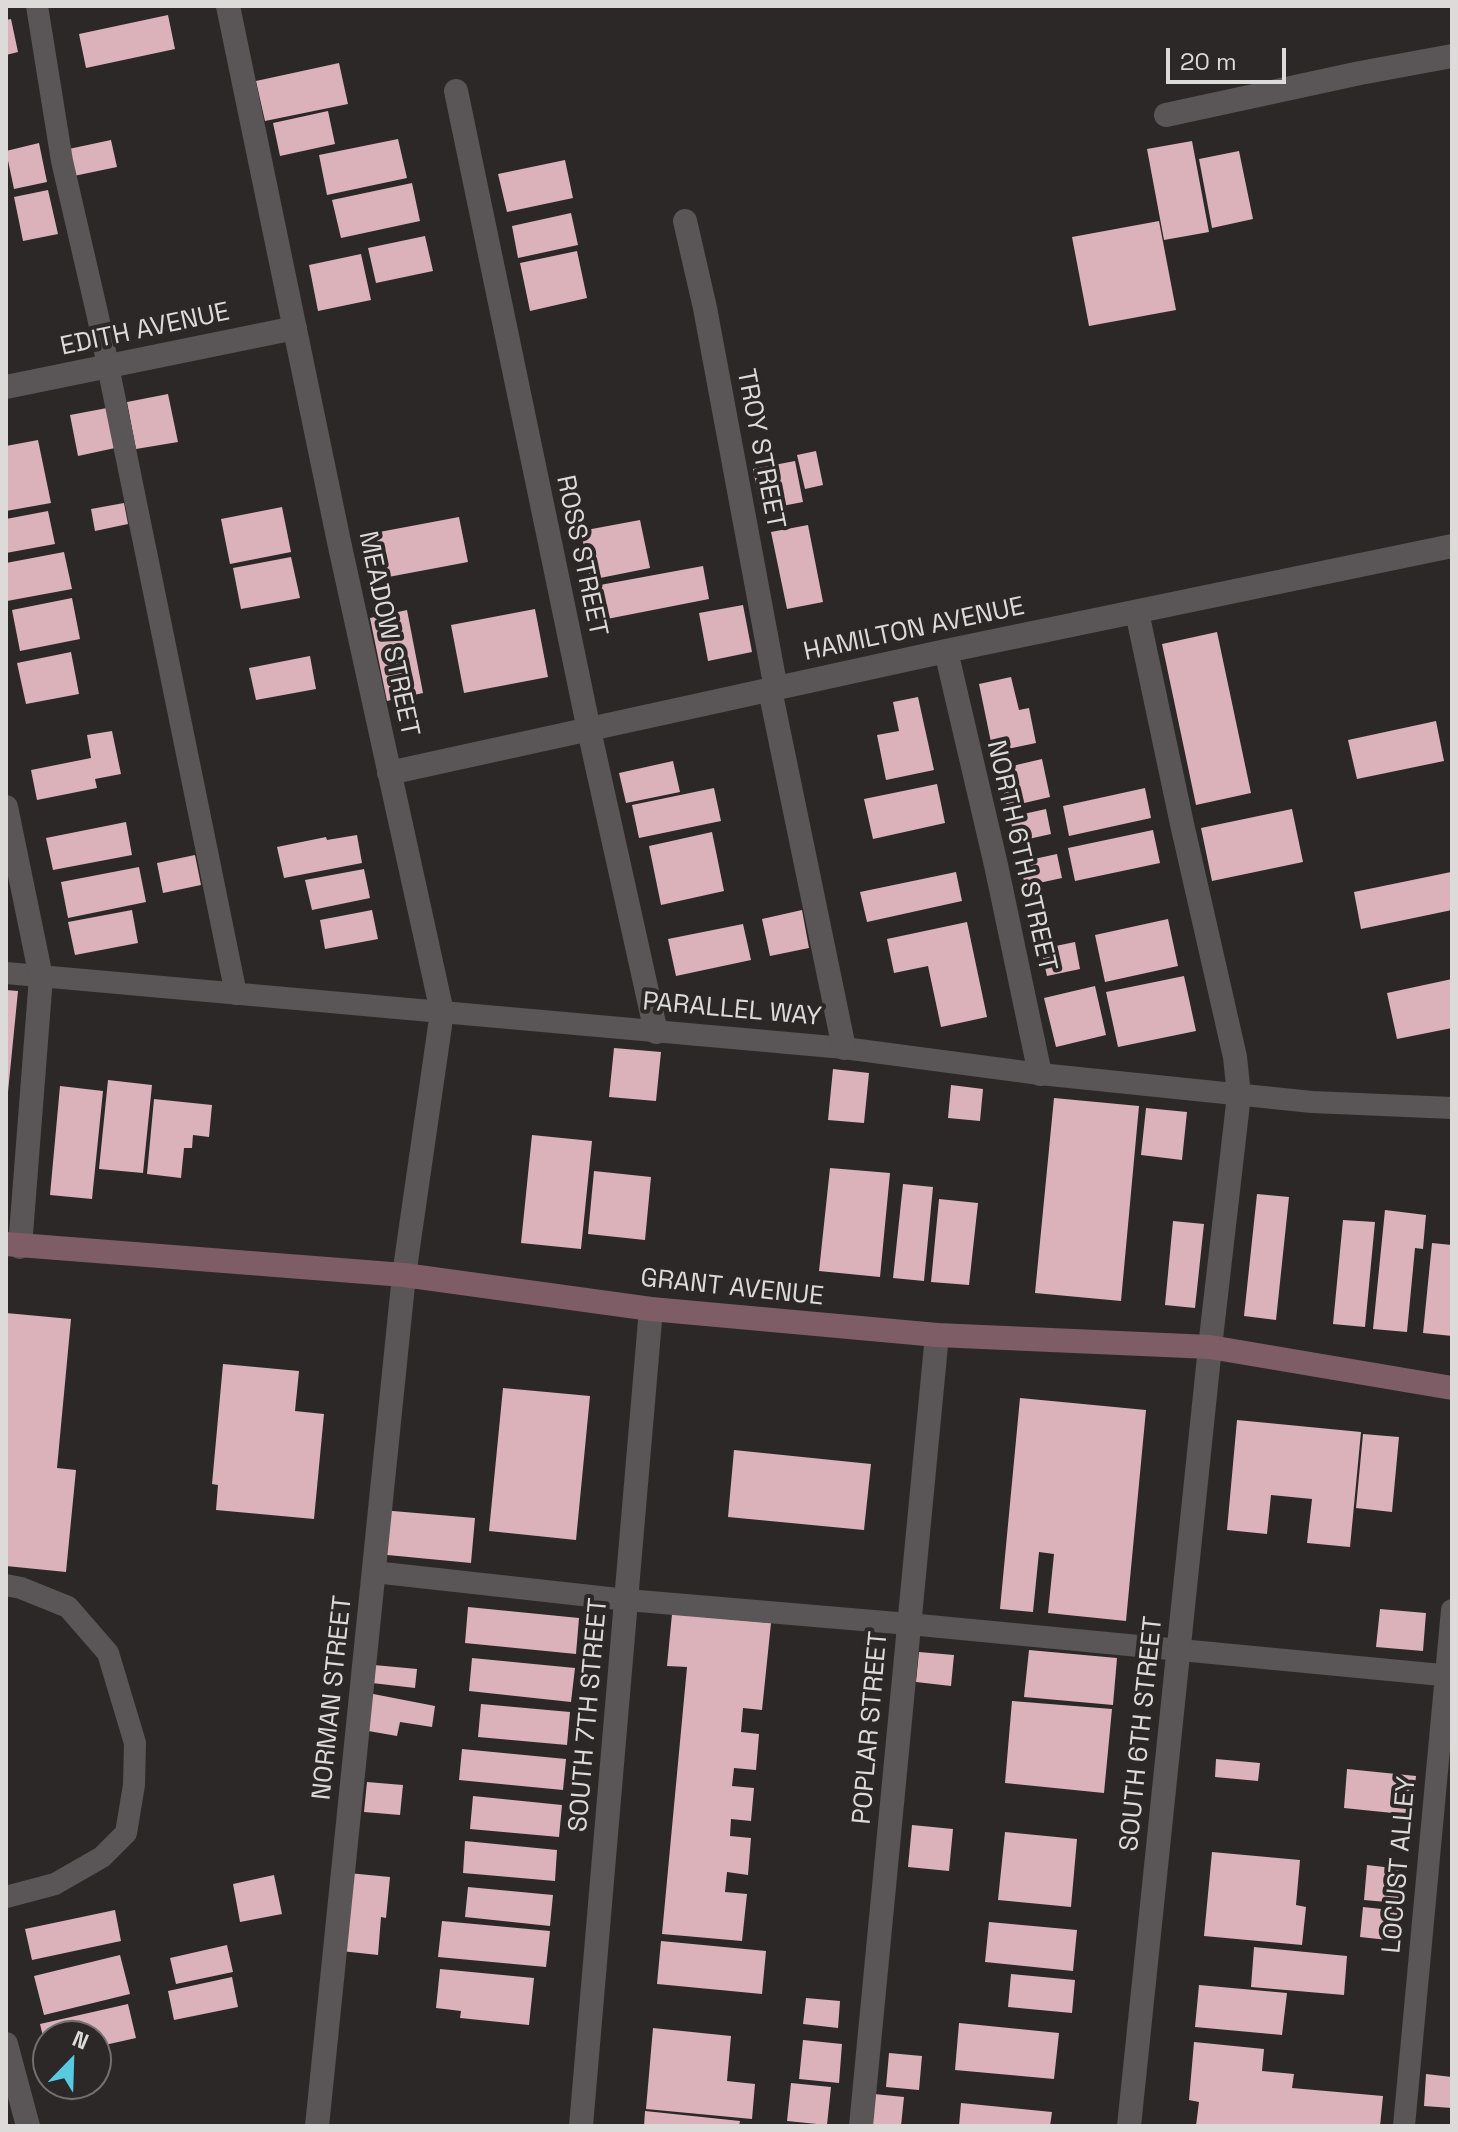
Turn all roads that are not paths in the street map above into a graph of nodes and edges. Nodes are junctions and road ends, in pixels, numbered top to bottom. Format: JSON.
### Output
{"nodes":[{"id":1,"x":37,"y":6,"type":"edge"},
{"id":2,"x":228,"y":6,"type":"edge"},
{"id":3,"x":1452,"y":56,"type":"edge"},
{"id":4,"x":456,"y":91,"type":"dead end"},
{"id":5,"x":1166,"y":115,"type":"dead end"},
{"id":6,"x":685,"y":221,"type":"dead end"},
{"id":7,"x":295,"y":328,"type":"junction"},
{"id":8,"x":107,"y":366,"type":"junction"},
{"id":9,"x":6,"y":387,"type":"edge"},
{"id":10,"x":1452,"y":546,"type":"edge"},
{"id":11,"x":1137,"y":612,"type":"junction"},
{"id":12,"x":946,"y":651,"type":"junction"},
{"id":13,"x":773,"y":690,"type":"junction"},
{"id":14,"x":589,"y":730,"type":"junction"},
{"id":15,"x":389,"y":773,"type":"junction"},
{"id":16,"x":6,"y":807,"type":"edge"},
{"id":17,"x":6,"y":973,"type":"edge"},
{"id":18,"x":41,"y":977,"type":"junction"},
{"id":19,"x":236,"y":994,"type":"junction"},
{"id":20,"x":442,"y":1012,"type":"junction"},
{"id":21,"x":656,"y":1032,"type":"junction"},
{"id":22,"x":844,"y":1048,"type":"junction"},
{"id":23,"x":1040,"y":1074,"type":"junction"},
{"id":24,"x":1239,"y":1095,"type":"junction"},
{"id":25,"x":1452,"y":1108,"type":"edge"},
{"id":26,"x":13,"y":1246,"type":"edge"},
{"id":27,"x":404,"y":1275,"type":"junction"},
{"id":28,"x":651,"y":1309,"type":"junction"},
{"id":29,"x":937,"y":1335,"type":"junction"},
{"id":30,"x":1210,"y":1347,"type":"junction"},
{"id":31,"x":1452,"y":1388,"type":"edge"},
{"id":32,"x":374,"y":1572,"type":"junction"},
{"id":33,"x":6,"y":1585,"type":"edge"},
{"id":34,"x":627,"y":1600,"type":"junction"},
{"id":35,"x":1452,"y":1610,"type":"edge"},
{"id":36,"x":909,"y":1624,"type":"junction"},
{"id":37,"x":1179,"y":1651,"type":"junction"},
{"id":38,"x":1449,"y":1676,"type":"edge"},
{"id":39,"x":6,"y":1897,"type":"edge"},
{"id":40,"x":6,"y":2044,"type":"edge"},
{"id":41,"x":28,"y":2126,"type":"edge"},
{"id":42,"x":317,"y":2126,"type":"edge"},
{"id":43,"x":581,"y":2126,"type":"edge"},
{"id":44,"x":861,"y":2126,"type":"edge"},
{"id":45,"x":1129,"y":2126,"type":"edge"},
{"id":46,"x":1404,"y":2126,"type":"edge"}],
"edges":[{"from":1,"to":8,"type":"lane"},
{"from":2,"to":7,"type":"street","name":"MEADOW STREET"},
{"from":3,"to":5,"type":"street"},
{"from":4,"to":14,"type":"street","name":"ROSS STREET"},
{"from":6,"to":13,"type":"street","name":"TROY STREET"},
{"from":7,"to":8,"type":"street","name":"EDITH AVENUE"},
{"from":7,"to":15,"type":"street","name":"MEADOW STREET"},
{"from":8,"to":9,"type":"street","name":"EDITH AVENUE"},
{"from":8,"to":19,"type":"lane"},
{"from":10,"to":11,"type":"street","name":"HAMILTON AVENUE"},
{"from":11,"to":12,"type":"street","name":"HAMILTON AVENUE"},
{"from":11,"to":24,"type":"street"},
{"from":12,"to":13,"type":"street","name":"HAMILTON AVENUE"},
{"from":12,"to":23,"type":"street","name":"NORTH 6TH STREET"},
{"from":13,"to":14,"type":"street","name":"HAMILTON AVENUE"},
{"from":13,"to":22,"type":"street","name":"TROY STREET"},
{"from":14,"to":15,"type":"street","name":"HAMILTON AVENUE"},
{"from":14,"to":21,"type":"street","name":"ROSS STREET"},
{"from":15,"to":20,"type":"street","name":"MEADOW STREET"},
{"from":16,"to":18,"type":"street"},
{"from":17,"to":18,"type":"lane","name":"PARALLEL WAY"},
{"from":18,"to":19,"type":"lane","name":"PARALLEL WAY"},
{"from":18,"to":26,"type":"street"},
{"from":19,"to":20,"type":"lane","name":"PARALLEL WAY"},
{"from":20,"to":21,"type":"lane","name":"PARALLEL WAY"},
{"from":20,"to":27,"type":"street","name":"MEADOW STREET"},
{"from":21,"to":22,"type":"lane","name":"PARALLEL WAY"},
{"from":22,"to":23,"type":"lane","name":"PARALLEL WAY"},
{"from":23,"to":24,"type":"lane","name":"PARALLEL WAY"},
{"from":24,"to":25,"type":"lane","name":"PARALLEL WAY"},
{"from":24,"to":30,"type":"street"},
{"from":26,"to":27,"type":"street","name":"GRANT AVENUE"},
{"from":27,"to":28,"type":"street","name":"GRANT AVENUE"},
{"from":27,"to":32,"type":"street","name":"NORMAN STREET"},
{"from":28,"to":29,"type":"street","name":"GRANT AVENUE"},
{"from":28,"to":34,"type":"street","name":"SOUTH 7TH STREET"},
{"from":29,"to":30,"type":"street","name":"GRANT AVENUE"},
{"from":29,"to":36,"type":"street","name":"POPLAR STREET"},
{"from":30,"to":31,"type":"street","name":"GRANT AVENUE"},
{"from":30,"to":37,"type":"street","name":"SOUTH 6TH STREET"},
{"from":32,"to":34,"type":"lane"},
{"from":32,"to":42,"type":"street","name":"NORMAN STREET"},
{"from":33,"to":39,"type":"lane"},
{"from":34,"to":36,"type":"lane"},
{"from":34,"to":43,"type":"street","name":"SOUTH 7TH STREET"},
{"from":35,"to":38,"type":"lane","name":"LOCUST ALLEY"},
{"from":36,"to":37,"type":"lane"},
{"from":36,"to":44,"type":"street","name":"POPLAR STREET"},
{"from":37,"to":38,"type":"lane"},
{"from":37,"to":45,"type":"street","name":"SOUTH 6TH STREET"},
{"from":38,"to":46,"type":"lane","name":"LOCUST ALLEY"},
{"from":40,"to":41,"type":"street"}]}
